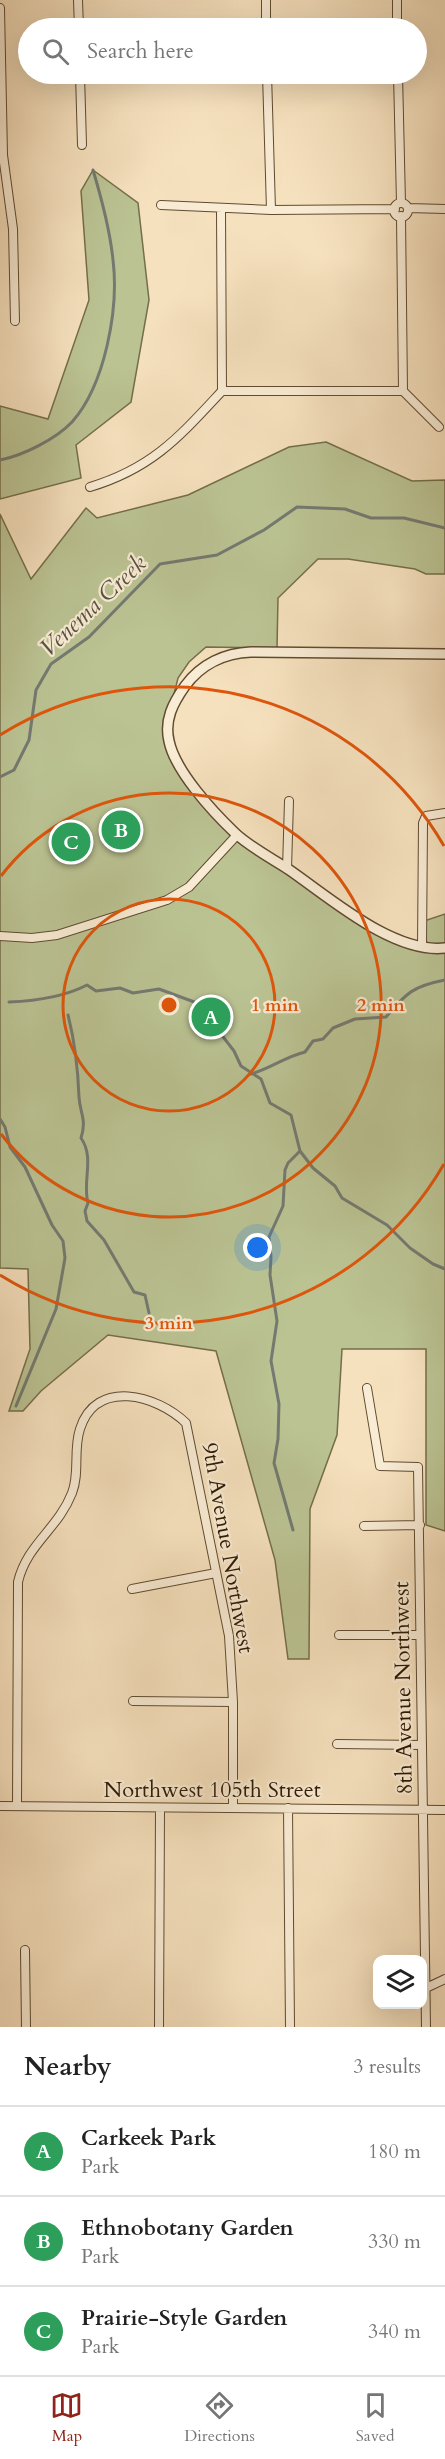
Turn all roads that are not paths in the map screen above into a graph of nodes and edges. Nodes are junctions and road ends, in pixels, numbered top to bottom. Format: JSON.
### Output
{"nodes":[{"id":1,"x":78,"y":0,"type":"edge"},
{"id":2,"x":266,"y":0,"type":"edge"},
{"id":3,"x":397,"y":0,"type":"edge"},
{"id":4,"x":0,"y":8,"type":"edge"},
{"id":5,"x":79,"y":18,"type":"edge"},
{"id":6,"x":266,"y":18,"type":"edge"},
{"id":7,"x":397,"y":18,"type":"edge"},
{"id":8,"x":80,"y":84,"type":"edge"},
{"id":9,"x":267,"y":84,"type":"edge"},
{"id":10,"x":398,"y":84,"type":"edge"},
{"id":11,"x":82,"y":145,"type":"dead end"},
{"id":12,"x":161,"y":205,"type":"dead end"},
{"id":13,"x":401,"y":207,"type":"junction"},
{"id":14,"x":221,"y":209,"type":"junction"},
{"id":15,"x":445,"y":209,"type":"edge"},
{"id":16,"x":271,"y":210,"type":"junction"},
{"id":17,"x":15,"y":321,"type":"dead end"},
{"id":18,"x":222,"y":391,"type":"junction"},
{"id":19,"x":403,"y":391,"type":"junction"},
{"id":20,"x":440,"y":427,"type":"dead end"},
{"id":21,"x":90,"y":487,"type":"dead end"},
{"id":22,"x":445,"y":654,"type":"edge"},
{"id":23,"x":289,"y":801,"type":"dead end"},
{"id":24,"x":445,"y":813,"type":"edge"},
{"id":25,"x":237,"y":835,"type":"junction"},
{"id":26,"x":287,"y":869,"type":"junction"},
{"id":27,"x":0,"y":936,"type":"edge"},
{"id":28,"x":422,"y":947,"type":"junction"},
{"id":29,"x":445,"y":948,"type":"edge"},
{"id":30,"x":367,"y":1388,"type":"dead end"},
{"id":31,"x":420,"y":1525,"type":"junction"},
{"id":32,"x":364,"y":1526,"type":"dead end"},
{"id":33,"x":216,"y":1573,"type":"junction"},
{"id":34,"x":132,"y":1589,"type":"dead end"},
{"id":35,"x":339,"y":1635,"type":"dead end"},
{"id":36,"x":420,"y":1635,"type":"junction"},
{"id":37,"x":133,"y":1701,"type":"dead end"},
{"id":38,"x":233,"y":1702,"type":"junction"},
{"id":39,"x":337,"y":1744,"type":"dead end"},
{"id":40,"x":422,"y":1745,"type":"junction"},
{"id":41,"x":0,"y":1806,"type":"edge"},
{"id":42,"x":17,"y":1806,"type":"junction"},
{"id":43,"x":233,"y":1807,"type":"junction"},
{"id":44,"x":160,"y":1808,"type":"junction"},
{"id":45,"x":288,"y":1808,"type":"junction"},
{"id":46,"x":423,"y":1810,"type":"junction"},
{"id":47,"x":445,"y":1810,"type":"edge"},
{"id":48,"x":25,"y":1950,"type":"dead end"},
{"id":49,"x":425,"y":1955,"type":"edge"},
{"id":50,"x":445,"y":1979,"type":"edge"},
{"id":51,"x":427,"y":1988,"type":"edge"},
{"id":52,"x":426,"y":2009,"type":"edge"},
{"id":53,"x":26,"y":2027,"type":"edge"},
{"id":54,"x":159,"y":2027,"type":"edge"},
{"id":55,"x":290,"y":2027,"type":"edge"},
{"id":56,"x":426,"y":2027,"type":"edge"}],
"edges":[{"from":1,"to":5,"type":"street"},
{"from":2,"to":6,"type":"street"},
{"from":3,"to":7,"type":"street"},
{"from":4,"to":17,"type":"street"},
{"from":8,"to":11,"type":"street"},
{"from":9,"to":16,"type":"street"},
{"from":10,"to":13,"type":"street"},
{"from":12,"to":14,"type":"street"},
{"from":13,"to":15,"type":"street"},
{"from":13,"to":16,"type":"street"},
{"from":13,"to":19,"type":"street"},
{"from":14,"to":16,"type":"street"},
{"from":14,"to":18,"type":"street"},
{"from":18,"to":19,"type":"street"},
{"from":18,"to":21,"type":"street"},
{"from":19,"to":20,"type":"street"},
{"from":22,"to":25,"type":"street"},
{"from":23,"to":26,"type":"street"},
{"from":24,"to":28,"type":"street"},
{"from":25,"to":26,"type":"street"},
{"from":25,"to":27,"type":"street"},
{"from":26,"to":28,"type":"street"},
{"from":28,"to":29,"type":"street"},
{"from":30,"to":31,"type":"street","name":"8th Avenue Northwest"},
{"from":31,"to":32,"type":"street"},
{"from":31,"to":36,"type":"street","name":"8th Avenue Northwest"},
{"from":33,"to":34,"type":"street"},
{"from":33,"to":38,"type":"street","name":"9th Avenue Northwest"},
{"from":33,"to":42,"type":"street","name":"9th Avenue Northwest"},
{"from":35,"to":36,"type":"street"},
{"from":36,"to":40,"type":"street","name":"8th Avenue Northwest"},
{"from":37,"to":38,"type":"street"},
{"from":38,"to":43,"type":"street","name":"9th Avenue Northwest"},
{"from":39,"to":40,"type":"street"},
{"from":40,"to":46,"type":"street","name":"8th Avenue Northwest"},
{"from":41,"to":42,"type":"street","name":"Northwest 105th Street"},
{"from":42,"to":44,"type":"street","name":"Northwest 105th Street"},
{"from":43,"to":44,"type":"street","name":"Northwest 105th Street"},
{"from":43,"to":45,"type":"street","name":"Northwest 105th Street"},
{"from":44,"to":54,"type":"street"},
{"from":45,"to":46,"type":"street","name":"Northwest 105th Street"},
{"from":45,"to":55,"type":"street"},
{"from":46,"to":47,"type":"street","name":"Northwest 105th Street"},
{"from":46,"to":49,"type":"street","name":"8th Avenue Northwest"},
{"from":48,"to":53,"type":"street"},
{"from":50,"to":51,"type":"street"},
{"from":52,"to":56,"type":"street","name":"8th Avenue Northwest"}]}
